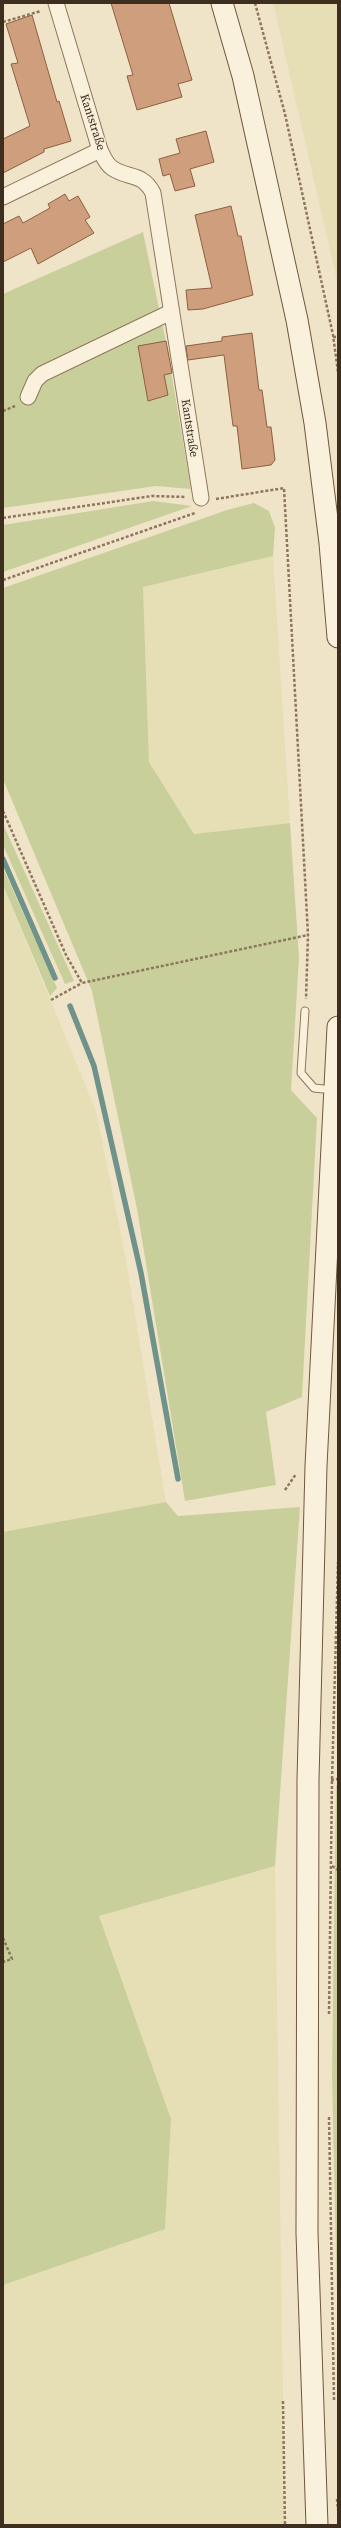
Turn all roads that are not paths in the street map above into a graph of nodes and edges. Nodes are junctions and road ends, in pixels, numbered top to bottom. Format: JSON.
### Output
{"nodes":[{"id":1,"x":56,"y":3,"type":"edge"},
{"id":2,"x":222,"y":3,"type":"edge"},
{"id":3,"x":100,"y":150,"type":"junction"},
{"id":4,"x":3,"y":197,"type":"edge"},
{"id":5,"x":171,"y":312,"type":"junction"},
{"id":6,"x":28,"y":397,"type":"dead end"},
{"id":7,"x":201,"y":498,"type":"road end"},
{"id":8,"x":334,"y":544,"type":"edge"},
{"id":9,"x":335,"y":575,"type":"edge"},
{"id":10,"x":338,"y":637,"type":"edge"},
{"id":11,"x":305,"y":1011,"type":"road end"},
{"id":12,"x":338,"y":1027,"type":"edge"},
{"id":13,"x":335,"y":1090,"type":"junction"},
{"id":14,"x":317,"y":2525,"type":"edge"}],
"edges":[{"from":1,"to":3,"type":"street","name":"Kantstraße"},
{"from":2,"to":8,"type":"main road"},
{"from":3,"to":4,"type":"street"},
{"from":3,"to":5,"type":"street","name":"Kantstraße"},
{"from":5,"to":6,"type":"street"},
{"from":5,"to":7,"type":"street","name":"Kantstraße"},
{"from":8,"to":9,"type":"main road"},
{"from":9,"to":10,"type":"main road"},
{"from":11,"to":13,"type":"lane"},
{"from":12,"to":13,"type":"main road"},
{"from":13,"to":14,"type":"main road"}]}
